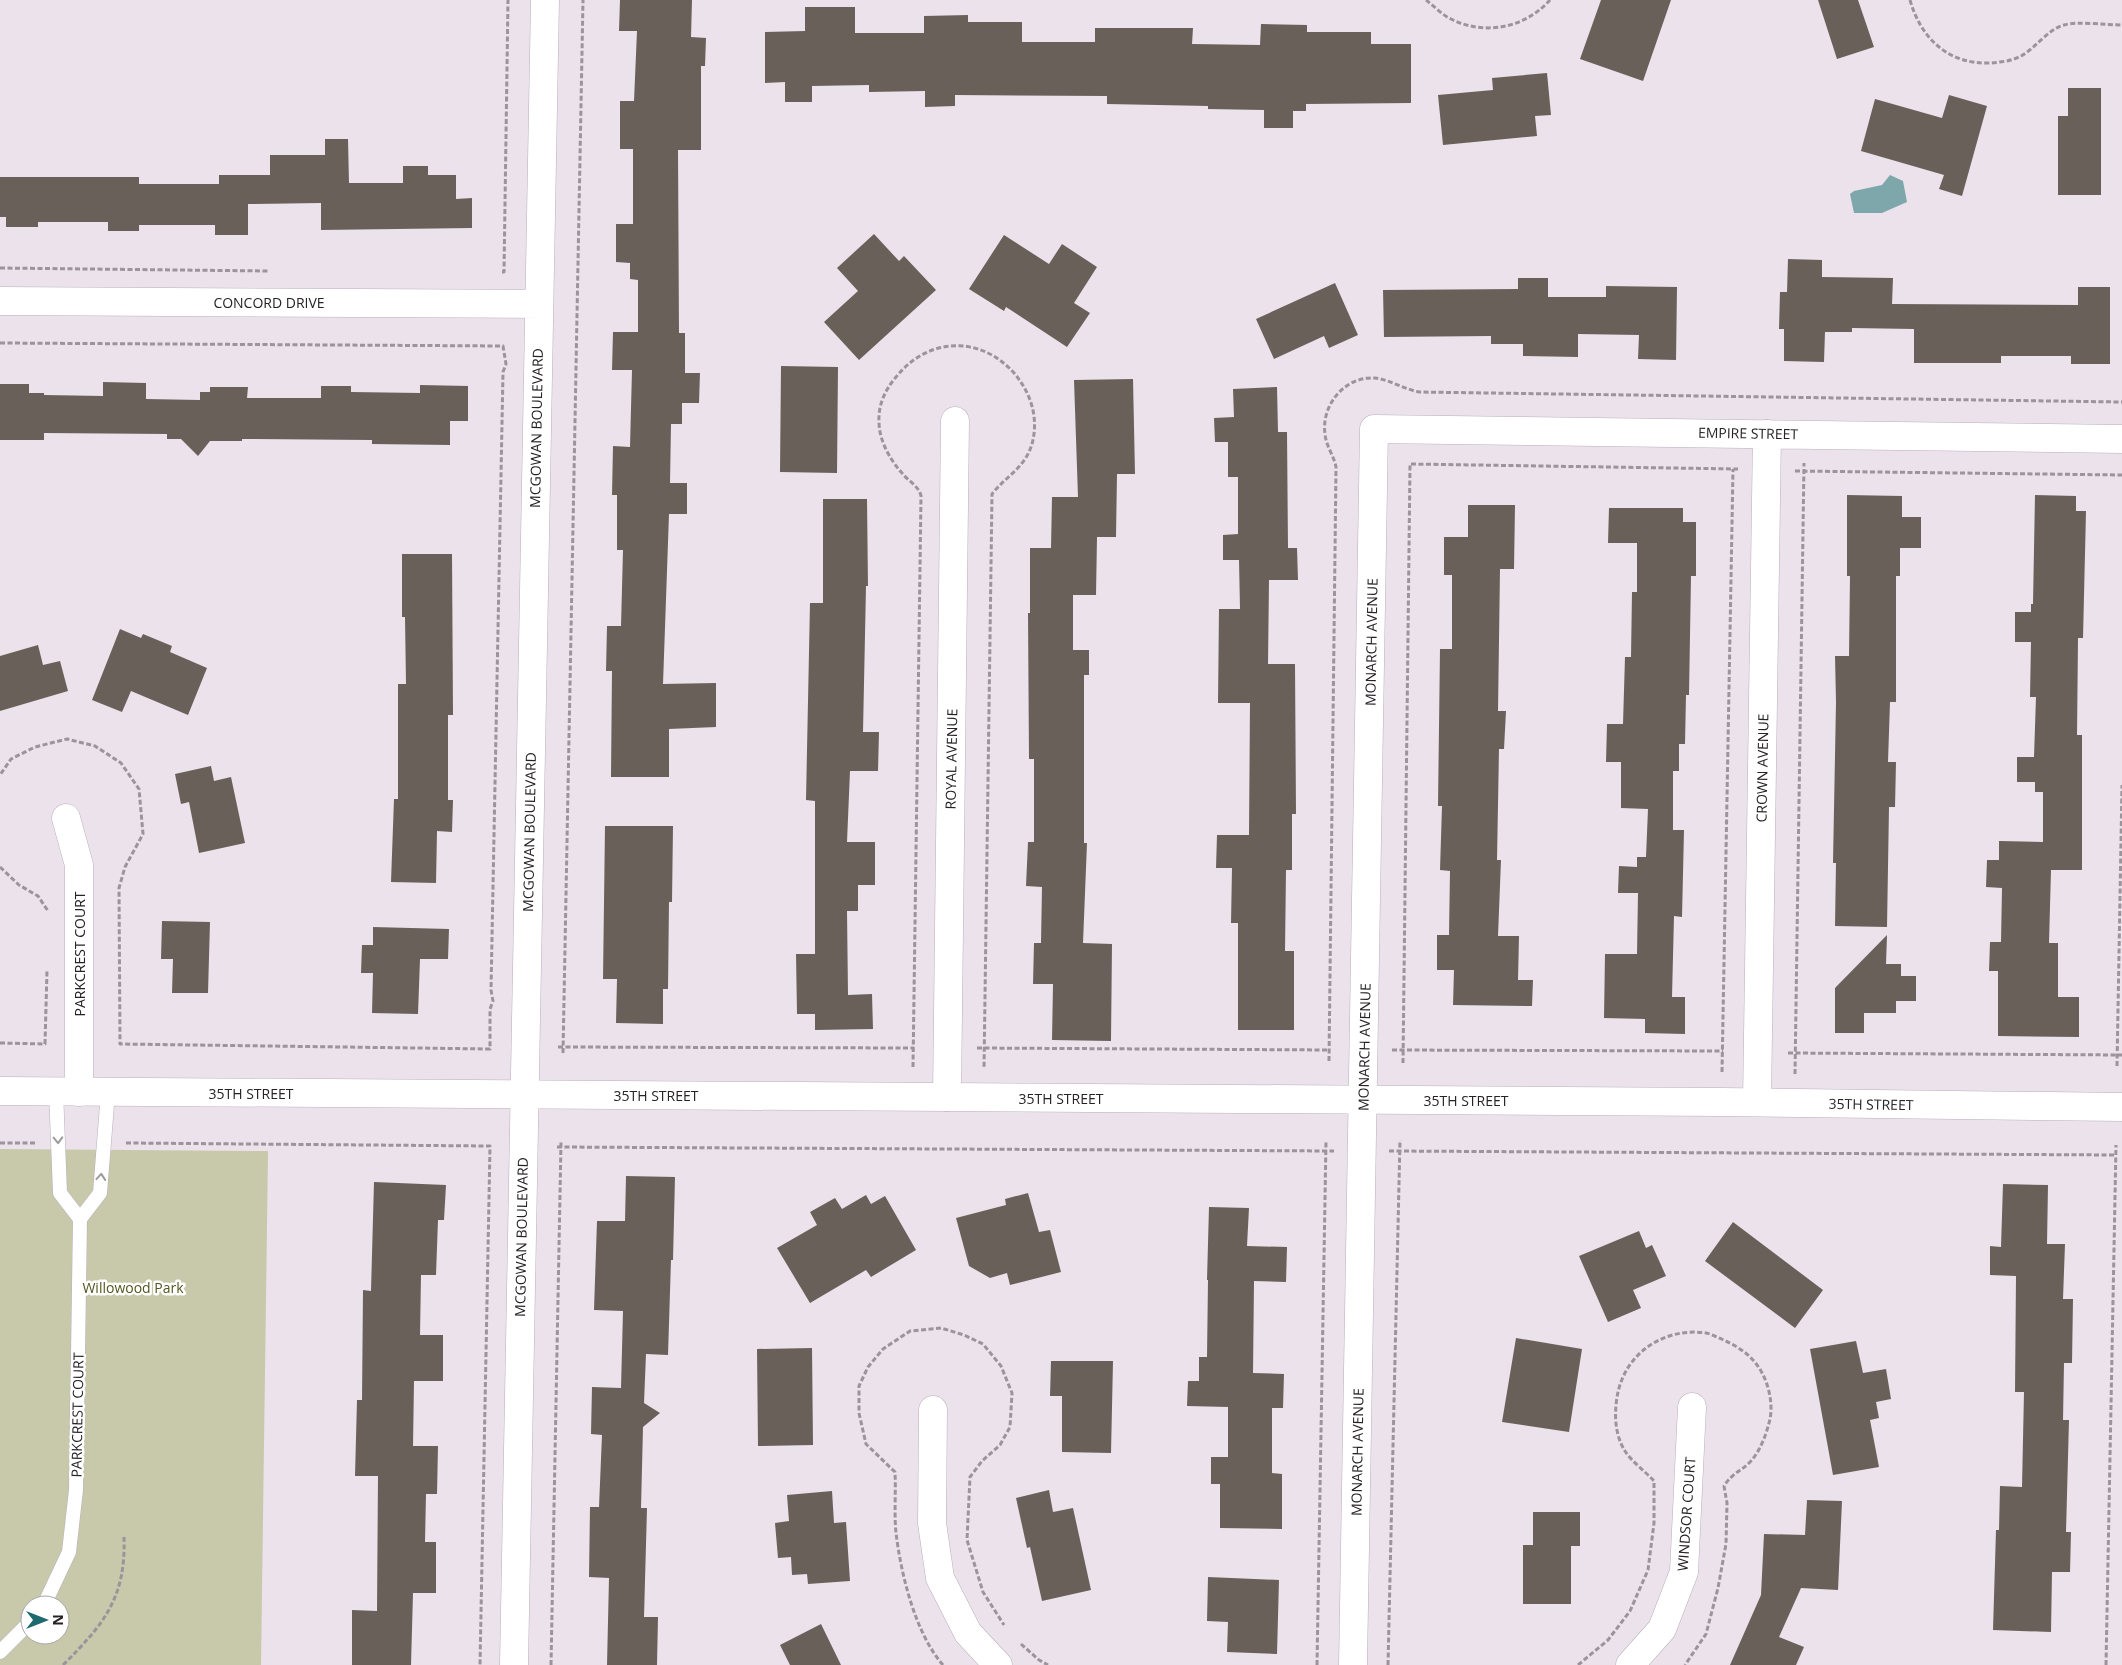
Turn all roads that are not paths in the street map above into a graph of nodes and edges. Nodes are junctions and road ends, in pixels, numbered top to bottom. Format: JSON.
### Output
{"nodes":[{"id":1,"x":545,"y":0,"type":"edge"},
{"id":2,"x":0,"y":301,"type":"edge"},
{"id":3,"x":539,"y":304,"type":"junction"},
{"id":4,"x":955,"y":421,"type":"dead end"},
{"id":5,"x":1374,"y":429,"type":"joint"},
{"id":6,"x":1767,"y":434,"type":"junction"},
{"id":7,"x":2122,"y":440,"type":"edge"},
{"id":8,"x":66,"y":818,"type":"dead end"},
{"id":9,"x":0,"y":1091,"type":"edge"},
{"id":10,"x":68,"y":1092,"type":"junction"},
{"id":11,"x":108,"y":1092,"type":"junction"},
{"id":12,"x":524,"y":1094,"type":"junction"},
{"id":13,"x":947,"y":1097,"type":"junction"},
{"id":14,"x":1364,"y":1100,"type":"junction"},
{"id":15,"x":1757,"y":1102,"type":"junction"},
{"id":16,"x":2122,"y":1107,"type":"edge"},
{"id":17,"x":80,"y":1220,"type":"junction"},
{"id":18,"x":1692,"y":1407,"type":"dead end"},
{"id":19,"x":933,"y":1410,"type":"dead end"},
{"id":20,"x":49,"y":1595,"type":"edge"},
{"id":21,"x":20,"y":1632,"type":"edge"},
{"id":22,"x":0,"y":1652,"type":"edge"},
{"id":23,"x":514,"y":1665,"type":"edge"},
{"id":24,"x":998,"y":1665,"type":"edge"},
{"id":25,"x":1353,"y":1665,"type":"edge"},
{"id":26,"x":1630,"y":1665,"type":"edge"}],
"edges":[{"from":1,"to":3,"type":"street","name":"MCGOWAN BOULEVARD"},
{"from":2,"to":3,"type":"street","name":"CONCORD DRIVE"},
{"from":3,"to":12,"type":"street","name":"MCGOWAN BOULEVARD"},
{"from":4,"to":13,"type":"street","name":"ROYAL AVENUE"},
{"from":5,"to":6,"type":"street","name":"EMPIRE STREET"},
{"from":5,"to":14,"type":"street","name":"MONARCH AVENUE"},
{"from":6,"to":7,"type":"street","name":"EMPIRE STREET"},
{"from":6,"to":15,"type":"street","name":"CROWN AVENUE"},
{"from":8,"to":10,"type":"street","name":"PARKCREST COURT"},
{"from":9,"to":10,"type":"street","name":"35TH STREET"},
{"from":10,"to":11,"type":"street","name":"35TH STREET"},
{"from":10,"to":17,"type":"lane","name":"PARKCREST COURT","one_way":true},
{"from":11,"to":12,"type":"street","name":"35TH STREET"},
{"from":17,"to":11,"type":"lane","one_way":true},
{"from":12,"to":13,"type":"street","name":"35TH STREET"},
{"from":12,"to":23,"type":"street","name":"MCGOWAN BOULEVARD"},
{"from":13,"to":14,"type":"street","name":"35TH STREET"},
{"from":14,"to":15,"type":"street","name":"35TH STREET"},
{"from":14,"to":25,"type":"street","name":"MONARCH AVENUE"},
{"from":15,"to":16,"type":"street","name":"35TH STREET"},
{"from":17,"to":20,"type":"lane","name":"PARKCREST COURT"},
{"from":18,"to":26,"type":"street","name":"WINDSOR COURT"},
{"from":19,"to":24,"type":"street"},
{"from":21,"to":22,"type":"lane"}]}
